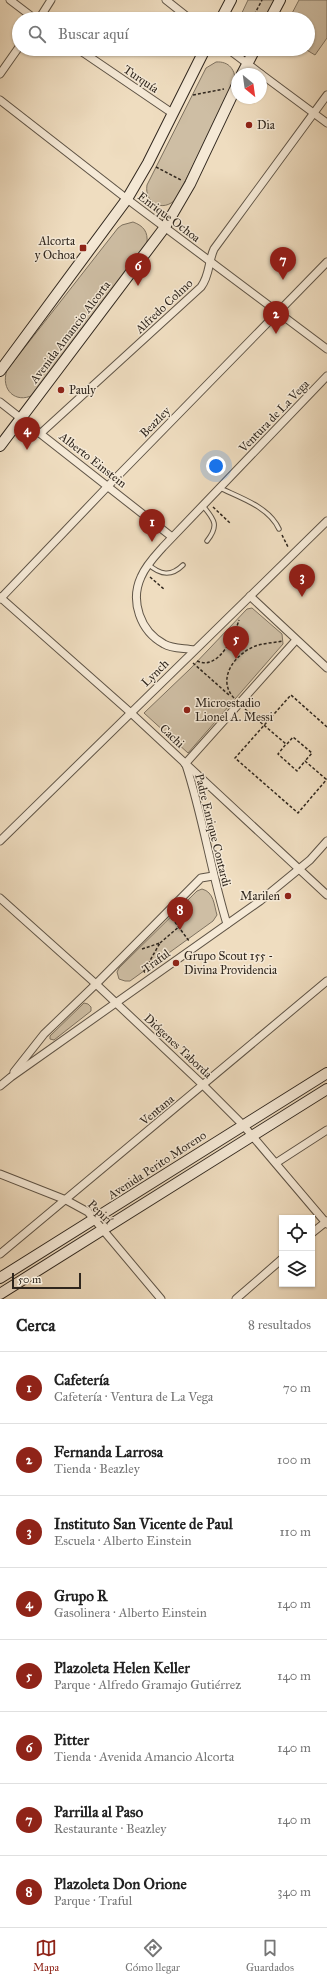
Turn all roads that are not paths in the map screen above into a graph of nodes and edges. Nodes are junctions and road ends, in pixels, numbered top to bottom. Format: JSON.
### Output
{"nodes":[{"id":1,"x":10,"y":0,"type":"edge"},
{"id":2,"x":51,"y":0,"type":"edge"},
{"id":3,"x":166,"y":0,"type":"edge"},
{"id":4,"x":280,"y":0,"type":"edge"},
{"id":5,"x":26,"y":12,"type":"edge"},
{"id":6,"x":43,"y":12,"type":"edge"},
{"id":7,"x":181,"y":12,"type":"edge"},
{"id":8,"x":274,"y":12,"type":"edge"},
{"id":9,"x":13,"y":56,"type":"edge"},
{"id":10,"x":88,"y":56,"type":"edge"},
{"id":11,"x":202,"y":56,"type":"edge"},
{"id":12,"x":237,"y":56,"type":"edge"},
{"id":13,"x":251,"y":56,"type":"edge"},
{"id":14,"x":247,"y":64,"type":"junction"},
{"id":15,"x":245,"y":68,"type":"edge"},
{"id":16,"x":253,"y":68,"type":"edge"},
{"id":17,"x":0,"y":74,"type":"edge"},
{"id":18,"x":267,"y":78,"type":"edge"},
{"id":19,"x":327,"y":95,"type":"edge"},
{"id":20,"x":231,"y":99,"type":"edge"},
{"id":21,"x":0,"y":100,"type":"edge"},
{"id":22,"x":172,"y":113,"type":"junction"},
{"id":23,"x":314,"y":113,"type":"junction"},
{"id":24,"x":327,"y":123,"type":"edge"},
{"id":25,"x":127,"y":199,"type":"junction"},
{"id":26,"x":165,"y":227,"type":"junction"},
{"id":27,"x":209,"y":261,"type":"junction"},
{"id":28,"x":327,"y":262,"type":"edge"},
{"id":29,"x":279,"y":312,"type":"junction"},
{"id":30,"x":327,"y":349,"type":"edge"},
{"id":31,"x":0,"y":371,"type":"edge"},
{"id":32,"x":327,"y":376,"type":"edge"},
{"id":33,"x":0,"y":402,"type":"edge"},
{"id":34,"x":21,"y":419,"type":"junction"},
{"id":35,"x":41,"y":433,"type":"junction"},
{"id":36,"x":0,"y":446,"type":"edge"},
{"id":37,"x":108,"y":486,"type":"junction"},
{"id":38,"x":220,"y":488,"type":"junction"},
{"id":39,"x":205,"y":504,"type":"junction"},
{"id":40,"x":327,"y":521,"type":"edge"},
{"id":41,"x":279,"y":529,"type":"road end"},
{"id":42,"x":172,"y":537,"type":"junction"},
{"id":43,"x":207,"y":541,"type":"dead end"},
{"id":44,"x":148,"y":564,"type":"junction"},
{"id":45,"x":183,"y":566,"type":"dead end"},
{"id":46,"x":250,"y":596,"type":"junction"},
{"id":47,"x":0,"y":598,"type":"edge"},
{"id":48,"x":296,"y":640,"type":"junction"},
{"id":49,"x":194,"y":650,"type":"junction"},
{"id":50,"x":327,"y":668,"type":"edge"},
{"id":51,"x":131,"y":713,"type":"junction"},
{"id":52,"x":185,"y":764,"type":"junction"},
{"id":53,"x":0,"y":841,"type":"edge"},
{"id":54,"x":327,"y":841,"type":"edge"},
{"id":55,"x":300,"y":870,"type":"junction"},
{"id":56,"x":213,"y":876,"type":"junction"},
{"id":57,"x":327,"y":895,"type":"edge"},
{"id":58,"x":0,"y":898,"type":"edge"},
{"id":59,"x":227,"y":924,"type":"junction"},
{"id":60,"x":327,"y":981,"type":"edge"},
{"id":61,"x":96,"y":984,"type":"junction"},
{"id":62,"x":116,"y":1003,"type":"junction"},
{"id":63,"x":327,"y":1073,"type":"edge"},
{"id":64,"x":11,"y":1077,"type":"junction"},
{"id":65,"x":203,"y":1085,"type":"junction"},
{"id":66,"x":0,"y":1086,"type":"edge"},
{"id":67,"x":327,"y":1090,"type":"edge"},
{"id":68,"x":243,"y":1126,"type":"junction"},
{"id":69,"x":327,"y":1130,"type":"edge"},
{"id":70,"x":252,"y":1136,"type":"junction"},
{"id":71,"x":276,"y":1163,"type":"junction"},
{"id":72,"x":0,"y":1174,"type":"edge"},
{"id":73,"x":66,"y":1200,"type":"junction"},
{"id":74,"x":95,"y":1220,"type":"junction"},
{"id":75,"x":326,"y":1222,"type":"edge"},
{"id":76,"x":104,"y":1230,"type":"junction"},
{"id":77,"x":315,"y":1231,"type":"edge"},
{"id":78,"x":0,"y":1254,"type":"edge"},
{"id":79,"x":279,"y":1262,"type":"edge"},
{"id":80,"x":0,"y":1278,"type":"edge"},
{"id":81,"x":0,"y":1294,"type":"edge"},
{"id":82,"x":161,"y":1299,"type":"edge"},
{"id":83,"x":236,"y":1299,"type":"edge"}],
"edges":[{"from":1,"to":5,"type":"street"},
{"from":2,"to":6,"type":"street"},
{"from":3,"to":7,"type":"street"},
{"from":4,"to":8,"type":"main road"},
{"from":9,"to":17,"type":"street"},
{"from":10,"to":22,"type":"street","name":"Turquía"},
{"from":11,"to":22,"type":"main road"},
{"from":12,"to":14,"type":"street"},
{"from":13,"to":14,"type":"main road"},
{"from":14,"to":15,"type":"main road"},
{"from":14,"to":16,"type":"street"},
{"from":18,"to":23,"type":"street"},
{"from":19,"to":23,"type":"street","name":"Alfredo Colmo"},
{"from":20,"to":26,"type":"main road","name":"Avenida Amancio Alcorta"},
{"from":21,"to":25,"type":"street","name":"Enrique Ochoa"},
{"from":22,"to":25,"type":"main road"},
{"from":23,"to":24,"type":"street"},
{"from":23,"to":27,"type":"street","name":"Alfredo Colmo"},
{"from":25,"to":26,"type":"street","name":"Enrique Ochoa"},
{"from":25,"to":31,"type":"main road"},
{"from":26,"to":27,"type":"street","name":"Enrique Ochoa"},
{"from":26,"to":34,"type":"main road","name":"Avenida Amancio Alcorta"},
{"from":27,"to":29,"type":"street","name":"Enrique Ochoa"},
{"from":27,"to":35,"type":"street","name":"Alfredo Colmo"},
{"from":28,"to":29,"type":"street","name":"Beazley"},
{"from":29,"to":30,"type":"street","name":"Enrique Ochoa"},
{"from":29,"to":37,"type":"street","name":"Beazley"},
{"from":32,"to":38,"type":"street","name":"Ventura de La Vega"},
{"from":33,"to":34,"type":"street","name":"Alberto Einstein"},
{"from":34,"to":35,"type":"street","name":"Alberto Einstein"},
{"from":34,"to":36,"type":"main road","name":"Avenida Amancio Alcorta"},
{"from":35,"to":37,"type":"street","name":"Alberto Einstein"},
{"from":37,"to":42,"type":"street","name":"Alberto Einstein"},
{"from":37,"to":47,"type":"street","name":"Beazley"},
{"from":38,"to":39,"type":"street","name":"Ventura de La Vega"},
{"from":38,"to":41,"type":"lane"},
{"from":39,"to":42,"type":"street","name":"Ventura de La Vega"},
{"from":39,"to":43,"type":"lane"},
{"from":40,"to":46,"type":"street","name":"Lynch"},
{"from":42,"to":44,"type":"street","name":"Ventura de La Vega"},
{"from":44,"to":45,"type":"lane"},
{"from":44,"to":49,"type":"street","name":"Ventura de La Vega"},
{"from":46,"to":48,"type":"street"},
{"from":46,"to":49,"type":"street","name":"Lynch"},
{"from":47,"to":51,"type":"street","name":"Cachi"},
{"from":48,"to":50,"type":"street"},
{"from":48,"to":52,"type":"street"},
{"from":49,"to":51,"type":"street","name":"Lynch"},
{"from":51,"to":52,"type":"street","name":"Cachi"},
{"from":51,"to":53,"type":"street","name":"Lynch"},
{"from":52,"to":55,"type":"street","name":"Cachi"},
{"from":52,"to":56,"type":"street","name":"Padre Enrique Contardi"},
{"from":54,"to":55,"type":"street","name":"Traful"},
{"from":55,"to":57,"type":"street","name":"Cachi"},
{"from":55,"to":59,"type":"street","name":"Traful"},
{"from":56,"to":59,"type":"street","name":"Padre Enrique Contardi"},
{"from":56,"to":61,"type":"street","name":"Traful"},
{"from":58,"to":61,"type":"street","name":"Diógenes Taborda"},
{"from":59,"to":62,"type":"street","name":"Traful"},
{"from":60,"to":65,"type":"street","name":"Ventana"},
{"from":61,"to":62,"type":"street","name":"Diógenes Taborda"},
{"from":61,"to":64,"type":"street","name":"Traful"},
{"from":62,"to":64,"type":"street","name":"Traful"},
{"from":62,"to":65,"type":"street","name":"Diógenes Taborda"},
{"from":63,"to":68,"type":"main road","name":"Avenida Perito Moreno"},
{"from":64,"to":66,"type":"street","name":"Traful"},
{"from":65,"to":68,"type":"street","name":"Diógenes Taborda"},
{"from":65,"to":73,"type":"street","name":"Ventana"},
{"from":67,"to":70,"type":"main road"},
{"from":68,"to":70,"type":"street","name":"Diógenes Taborda"},
{"from":68,"to":74,"type":"main road","name":"Avenida Perito Moreno"},
{"from":69,"to":71,"type":"street"},
{"from":70,"to":71,"type":"street","name":"Diógenes Taborda"},
{"from":70,"to":76,"type":"main road"},
{"from":71,"to":75,"type":"street","name":"Diógenes Taborda"},
{"from":72,"to":73,"type":"street","name":"Pepirí"},
{"from":73,"to":74,"type":"street","name":"Pepirí"},
{"from":73,"to":78,"type":"street","name":"Ventana"},
{"from":74,"to":76,"type":"street","name":"Pepirí"},
{"from":74,"to":80,"type":"main road","name":"Avenida Perito Moreno"},
{"from":75,"to":77,"type":"street"},
{"from":76,"to":81,"type":"main road"},
{"from":76,"to":82,"type":"street","name":"Pepirí"},
{"from":79,"to":83,"type":"street"}]}
